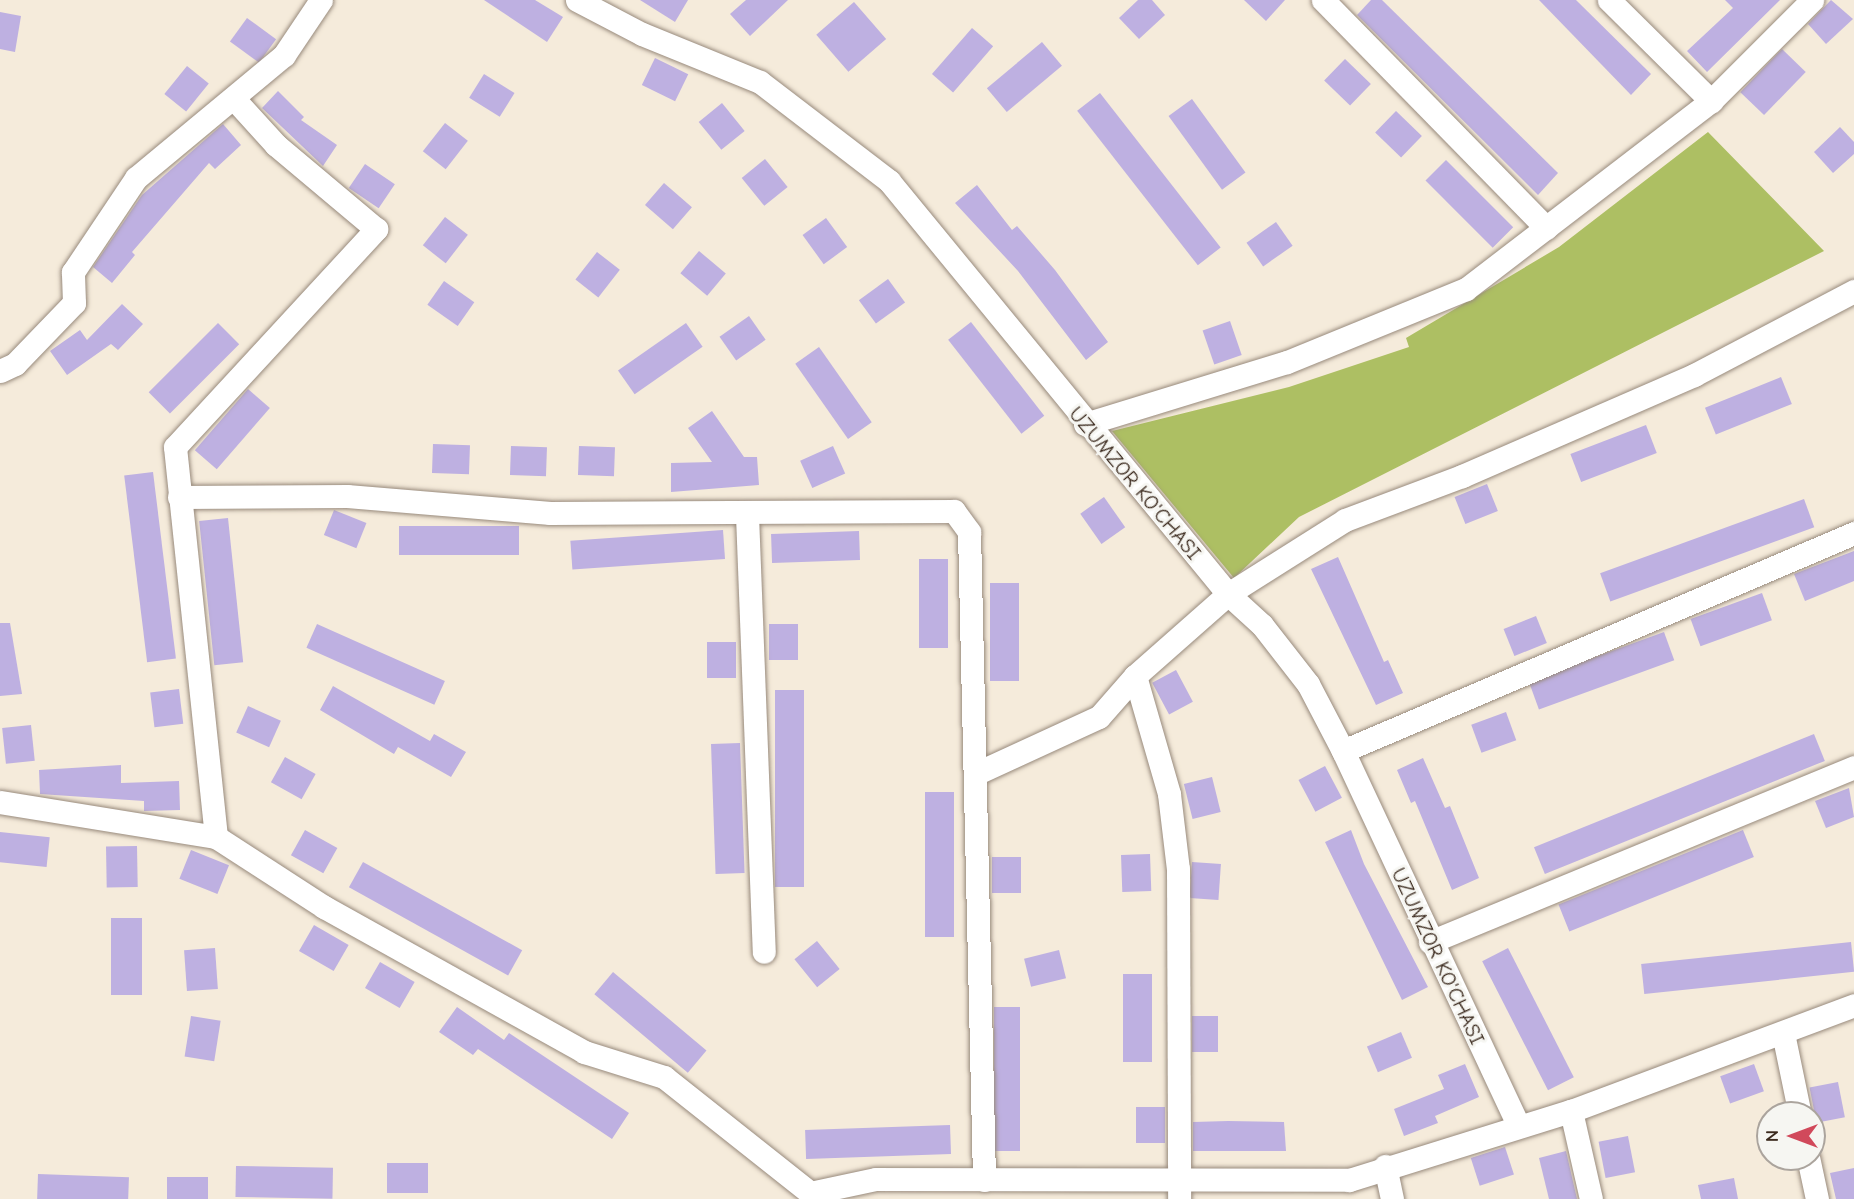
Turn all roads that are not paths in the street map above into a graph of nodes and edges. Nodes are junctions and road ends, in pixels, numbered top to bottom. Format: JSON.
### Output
{"nodes":[{"id":1,"x":321,"y":0,"type":"edge"},
{"id":2,"x":577,"y":0,"type":"edge"},
{"id":3,"x":1323,"y":0,"type":"edge"},
{"id":4,"x":1609,"y":0,"type":"edge"},
{"id":5,"x":1812,"y":0,"type":"edge"},
{"id":6,"x":235,"y":100,"type":"junction"},
{"id":7,"x":1711,"y":101,"type":"junction"},
{"id":8,"x":1546,"y":228,"type":"junction"},
{"id":9,"x":1854,"y":291,"type":"edge"},
{"id":10,"x":0,"y":371,"type":"edge"},
{"id":11,"x":1085,"y":424,"type":"junction"},
{"id":12,"x":179,"y":497,"type":"junction"},
{"id":13,"x":747,"y":515,"type":"junction"},
{"id":14,"x":1854,"y":533,"type":"edge"},
{"id":15,"x":1228,"y":594,"type":"junction"},
{"id":16,"x":1135,"y":676,"type":"junction"},
{"id":17,"x":1343,"y":751,"type":"junction"},
{"id":18,"x":1854,"y":767,"type":"edge"},
{"id":19,"x":977,"y":774,"type":"junction"},
{"id":20,"x":0,"y":802,"type":"edge"},
{"id":21,"x":216,"y":837,"type":"junction"},
{"id":22,"x":1430,"y":942,"type":"junction"},
{"id":23,"x":764,"y":952,"type":"dead end"},
{"id":24,"x":1854,"y":1005,"type":"edge"},
{"id":25,"x":1783,"y":1032,"type":"junction"},
{"id":26,"x":1797,"y":1101,"type":"edge"},
{"id":27,"x":1572,"y":1111,"type":"junction"},
{"id":28,"x":1518,"y":1124,"type":"junction"},
{"id":29,"x":1385,"y":1166,"type":"junction"},
{"id":30,"x":1811,"y":1171,"type":"edge"},
{"id":31,"x":984,"y":1180,"type":"junction"},
{"id":32,"x":1178,"y":1189,"type":"edge"},
{"id":33,"x":814,"y":1196,"type":"edge"},
{"id":34,"x":1392,"y":1199,"type":"edge"},
{"id":35,"x":1591,"y":1199,"type":"edge"},
{"id":36,"x":1817,"y":1199,"type":"edge"}],
"edges":[{"from":1,"to":6,"type":"street"},
{"from":2,"to":11,"type":"street","name":"UZUMZOR KO'CHASI"},
{"from":3,"to":8,"type":"street"},
{"from":4,"to":7,"type":"street"},
{"from":5,"to":7,"type":"street"},
{"from":6,"to":10,"type":"street"},
{"from":6,"to":12,"type":"street"},
{"from":7,"to":8,"type":"street"},
{"from":8,"to":11,"type":"street"},
{"from":9,"to":15,"type":"street"},
{"from":11,"to":15,"type":"street","name":"UZUMZOR KO'CHASI"},
{"from":12,"to":13,"type":"street"},
{"from":12,"to":21,"type":"street"},
{"from":13,"to":19,"type":"street"},
{"from":13,"to":23,"type":"street"},
{"from":14,"to":17,"type":"street"},
{"from":15,"to":16,"type":"street"},
{"from":15,"to":17,"type":"street","name":"UZUMZOR KO'CHASI"},
{"from":16,"to":19,"type":"street"},
{"from":16,"to":32,"type":"street"},
{"from":17,"to":22,"type":"street","name":"UZUMZOR KO'CHASI"},
{"from":18,"to":22,"type":"street"},
{"from":19,"to":31,"type":"street"},
{"from":20,"to":21,"type":"street"},
{"from":21,"to":33,"type":"street"},
{"from":22,"to":28,"type":"street","name":"UZUMZOR KO'CHASI"},
{"from":24,"to":25,"type":"street"},
{"from":25,"to":26,"type":"street"},
{"from":25,"to":27,"type":"street"},
{"from":27,"to":28,"type":"street"},
{"from":27,"to":35,"type":"street"},
{"from":28,"to":29,"type":"street"},
{"from":29,"to":32,"type":"street"},
{"from":29,"to":34,"type":"street"},
{"from":30,"to":36,"type":"street"},
{"from":31,"to":32,"type":"street"},
{"from":31,"to":33,"type":"street"}]}
